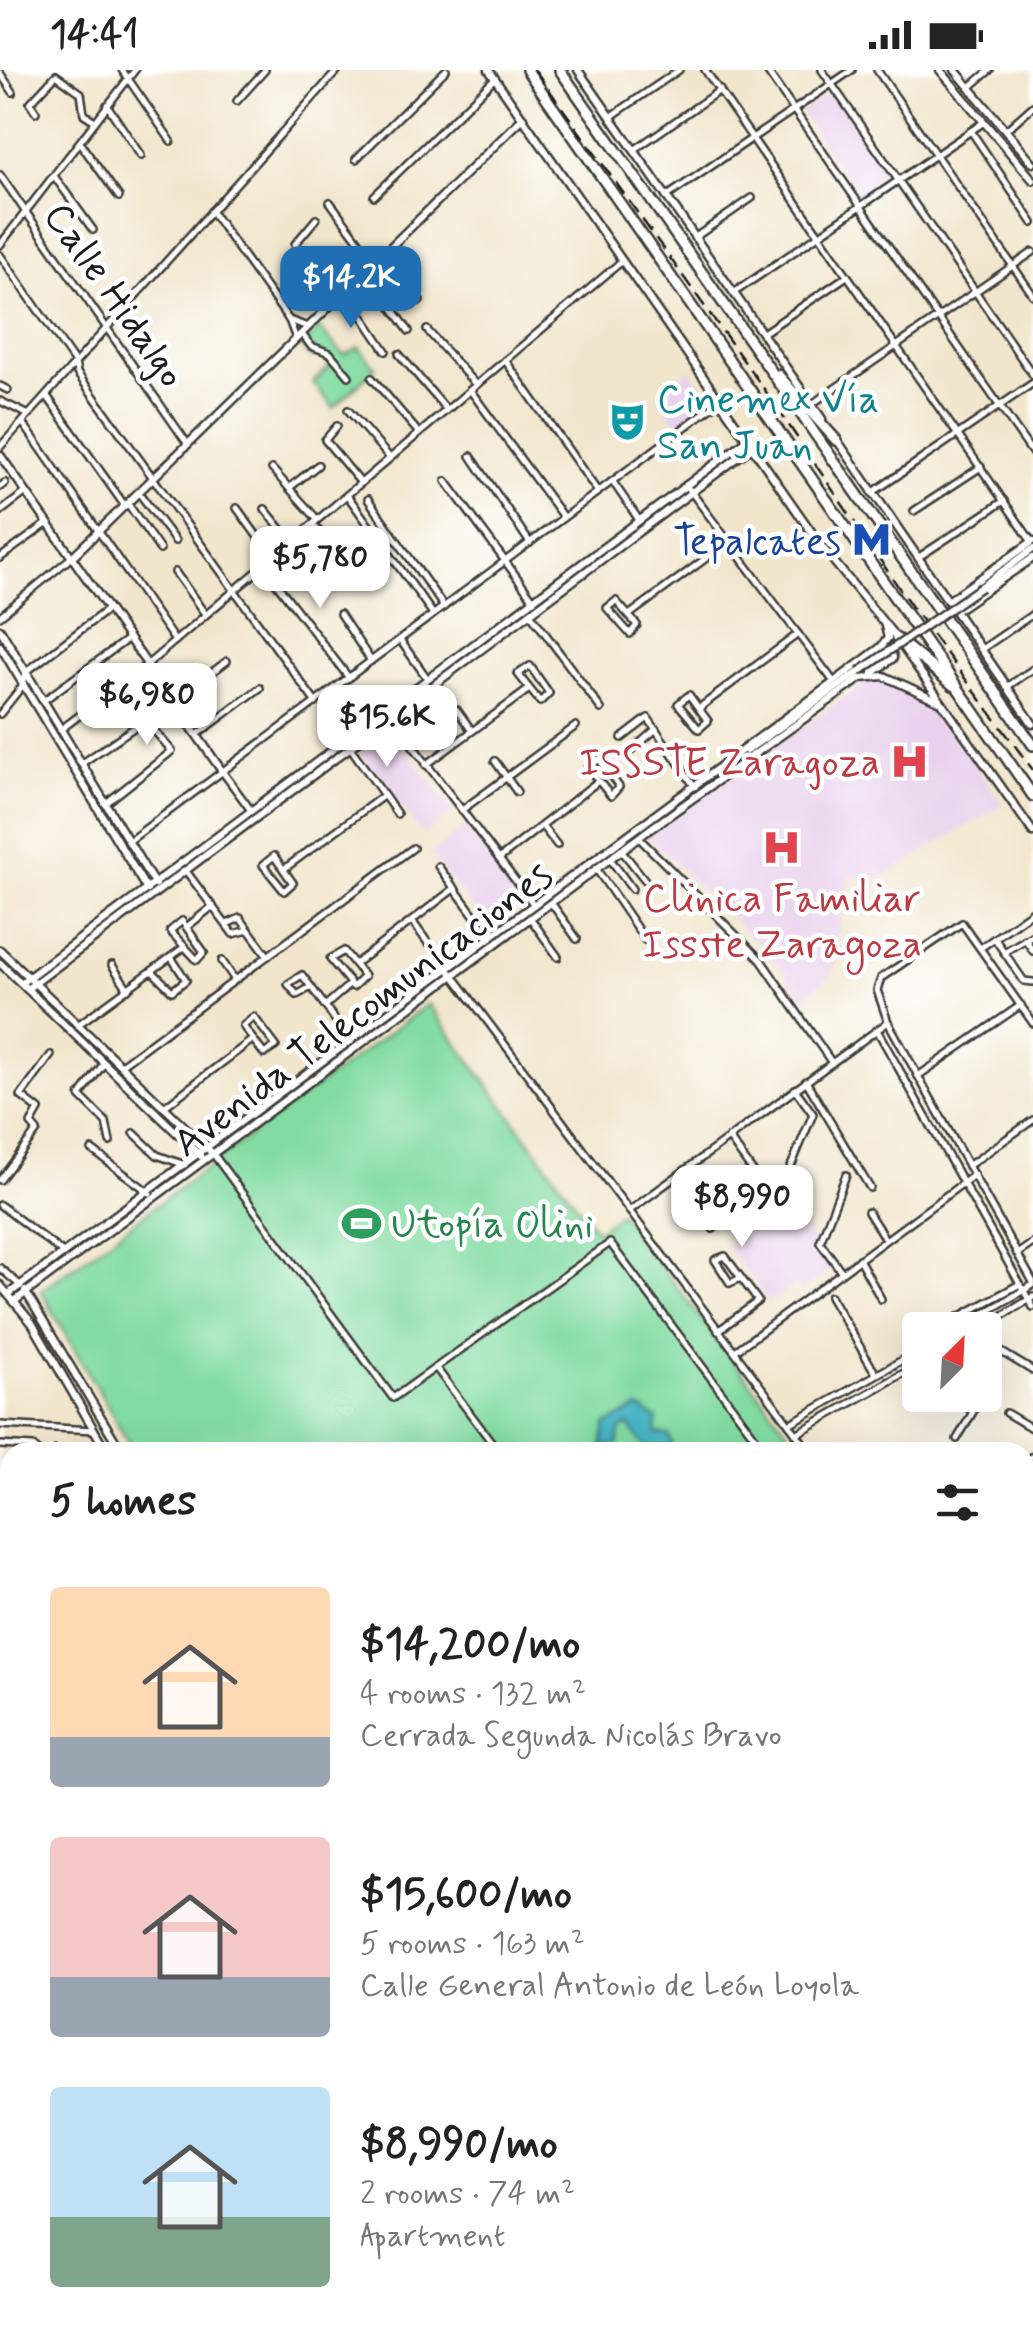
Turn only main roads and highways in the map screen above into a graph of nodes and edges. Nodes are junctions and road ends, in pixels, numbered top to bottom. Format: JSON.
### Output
{"nodes":[{"id":1,"x":526,"y":70,"type":"edge"},
{"id":2,"x":560,"y":70,"type":"edge"},
{"id":3,"x":763,"y":360,"type":"junction"},
{"id":4,"x":836,"y":440,"type":"road end"},
{"id":5,"x":896,"y":640,"type":"road end"},
{"id":6,"x":965,"y":696,"type":"junction"},
{"id":7,"x":1033,"y":745,"type":"edge"},
{"id":8,"x":1033,"y":796,"type":"edge"}],
"edges":[{"from":1,"to":6,"type":"highway"},
{"from":2,"to":3,"type":"highway"},
{"from":3,"to":4,"type":"highway"},
{"from":3,"to":7,"type":"highway"},
{"from":5,"to":6,"type":"highway"},
{"from":6,"to":8,"type":"highway"}]}
